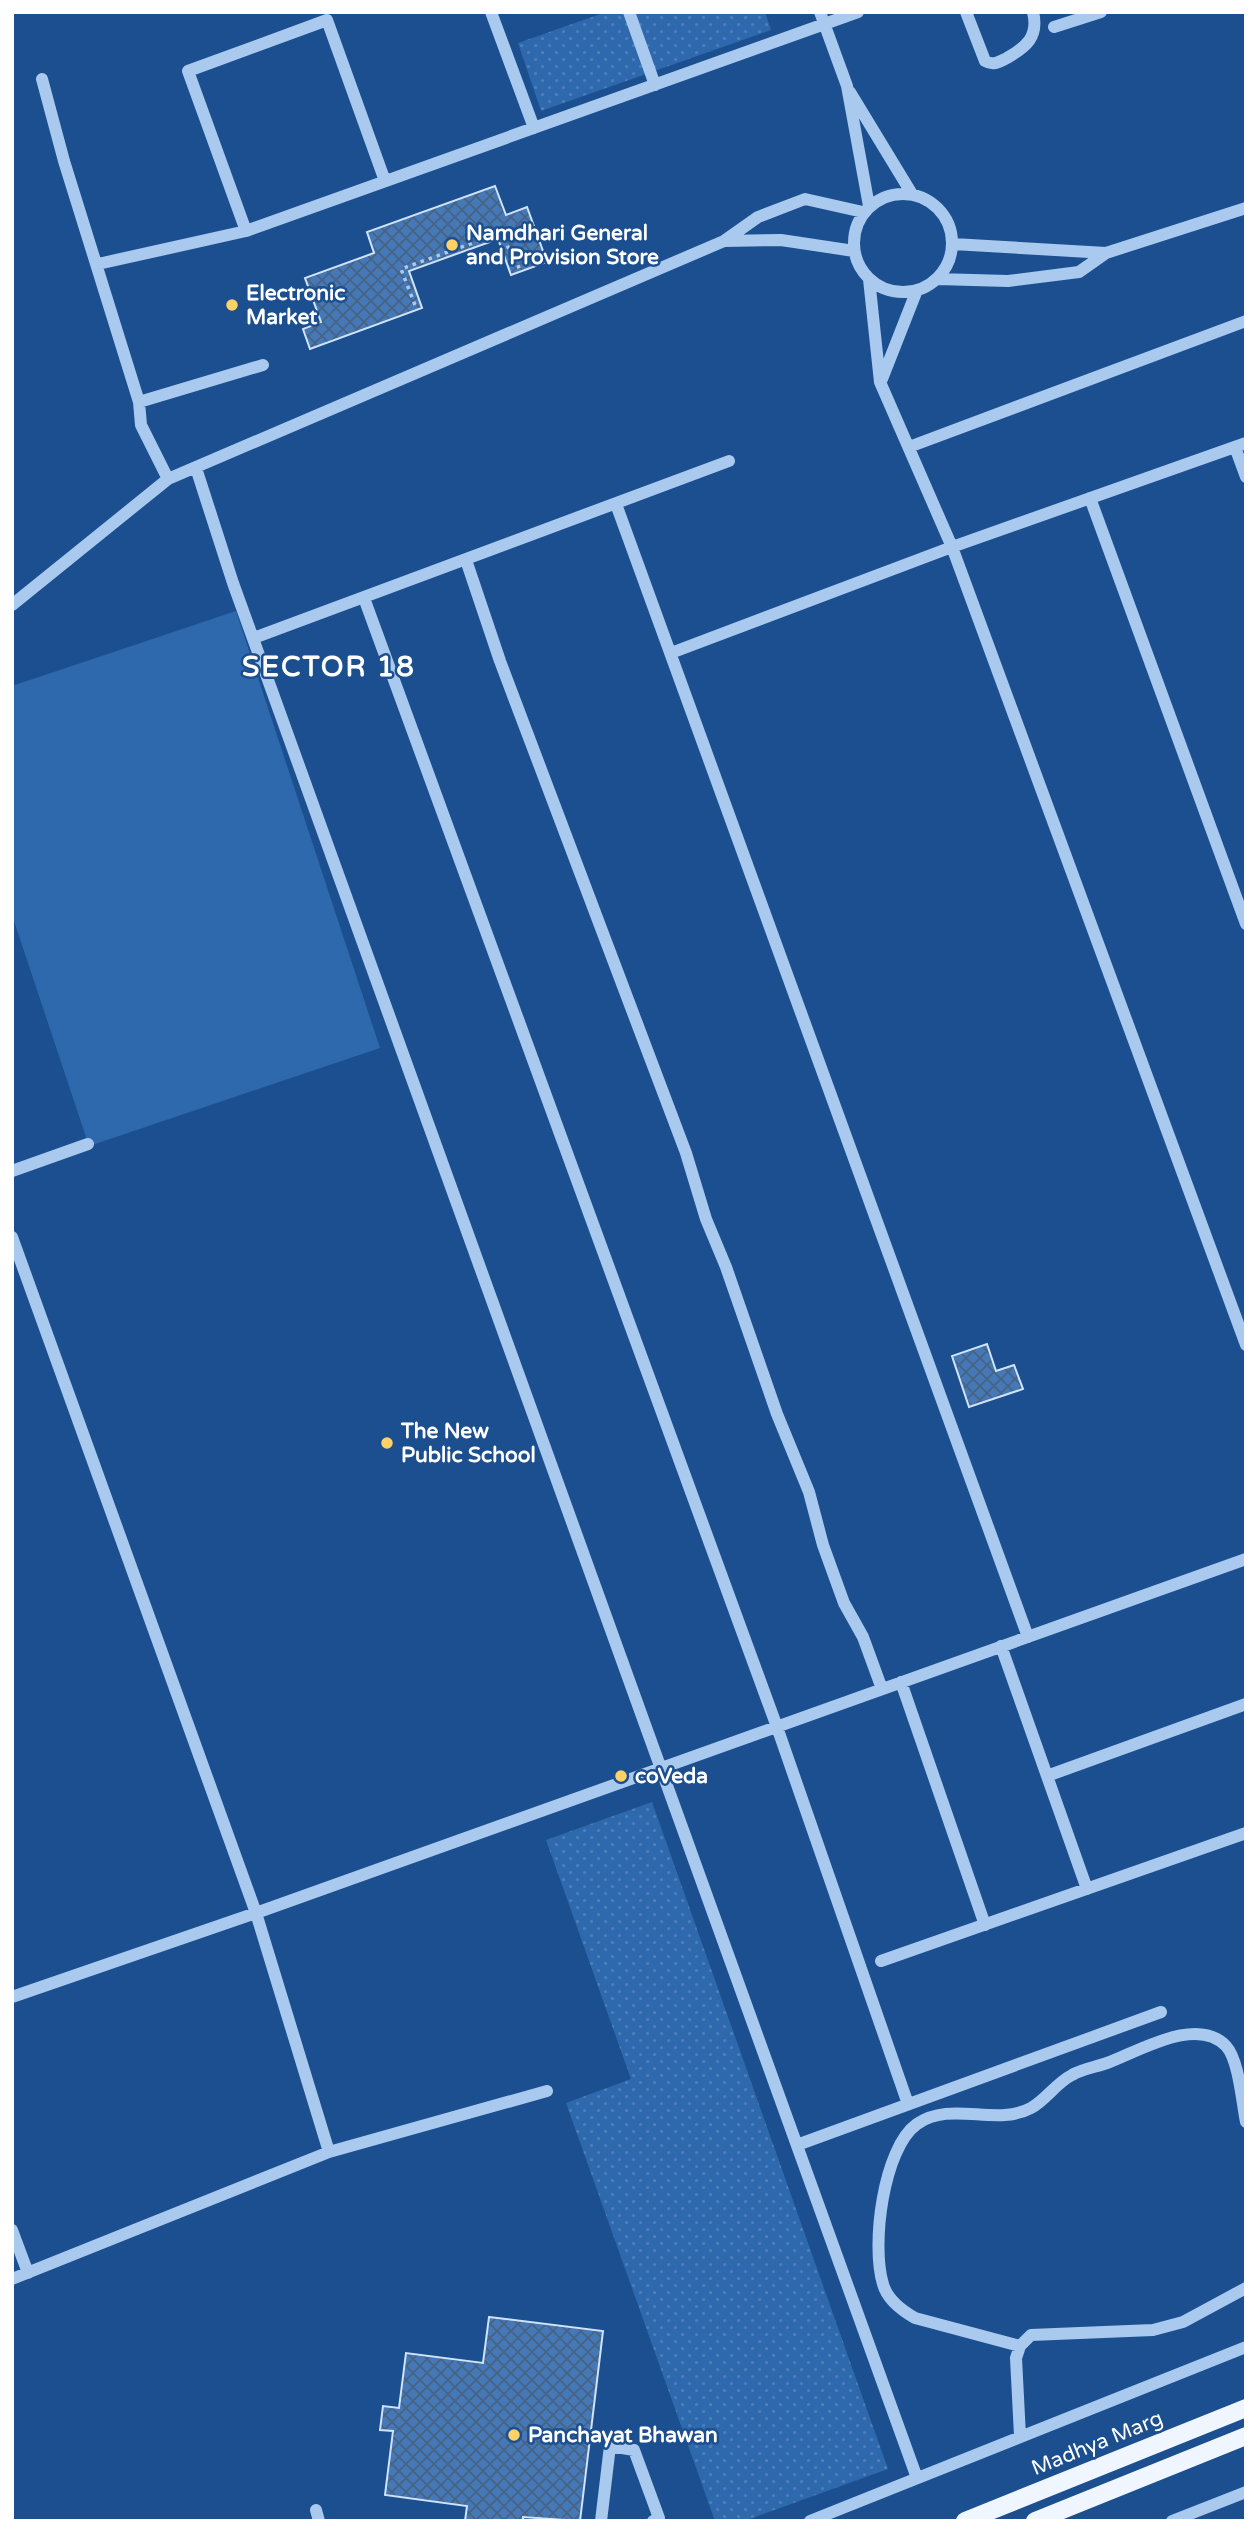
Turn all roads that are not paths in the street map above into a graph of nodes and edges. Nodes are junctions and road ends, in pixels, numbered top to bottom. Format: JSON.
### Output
{"nodes":[{"id":1,"x":491,"y":12,"type":"edge"},
{"id":2,"x":629,"y":12,"type":"edge"},
{"id":3,"x":858,"y":12,"type":"edge"},
{"id":4,"x":966,"y":12,"type":"edge"},
{"id":5,"x":1033,"y":12,"type":"edge"},
{"id":6,"x":1101,"y":12,"type":"edge"},
{"id":7,"x":822,"y":18,"type":"edge"},
{"id":8,"x":1054,"y":27,"type":"dead end"},
{"id":9,"x":43,"y":79,"type":"dead end"},
{"id":10,"x":655,"y":85,"type":"junction"},
{"id":11,"x":847,"y":86,"type":"junction"},
{"id":12,"x":534,"y":128,"type":"junction"},
{"id":13,"x":385,"y":181,"type":"junction"},
{"id":14,"x":912,"y":194,"type":"junction"},
{"id":15,"x":1246,"y":208,"type":"edge"},
{"id":16,"x":866,"y":209,"type":"junction"},
{"id":17,"x":246,"y":231,"type":"junction"},
{"id":18,"x":724,"y":241,"type":"junction"},
{"id":19,"x":953,"y":244,"type":"junction"},
{"id":20,"x":854,"y":251,"type":"junction"},
{"id":21,"x":1106,"y":253,"type":"junction"},
{"id":22,"x":97,"y":264,"type":"junction"},
{"id":23,"x":869,"y":279,"type":"junction"},
{"id":24,"x":937,"y":279,"type":"junction"},
{"id":25,"x":916,"y":290,"type":"junction"},
{"id":26,"x":1246,"y":321,"type":"edge"},
{"id":27,"x":263,"y":365,"type":"dead end"},
{"id":28,"x":880,"y":382,"type":"junction"},
{"id":29,"x":139,"y":402,"type":"junction"},
{"id":30,"x":1240,"y":445,"type":"edge"},
{"id":31,"x":909,"y":447,"type":"junction"},
{"id":32,"x":729,"y":461,"type":"dead end"},
{"id":33,"x":196,"y":468,"type":"junction"},
{"id":34,"x":1246,"y":477,"type":"edge"},
{"id":35,"x":168,"y":479,"type":"junction"},
{"id":36,"x":1090,"y":498,"type":"junction"},
{"id":37,"x":616,"y":504,"type":"junction"},
{"id":38,"x":952,"y":547,"type":"junction"},
{"id":39,"x":466,"y":561,"type":"junction"},
{"id":40,"x":364,"y":598,"type":"junction"},
{"id":41,"x":12,"y":606,"type":"edge"},
{"id":42,"x":254,"y":638,"type":"junction"},
{"id":43,"x":671,"y":653,"type":"junction"},
{"id":44,"x":1246,"y":924,"type":"edge"},
{"id":45,"x":88,"y":1143,"type":"dead end"},
{"id":46,"x":12,"y":1171,"type":"edge"},
{"id":47,"x":12,"y":1237,"type":"edge"},
{"id":48,"x":1246,"y":1345,"type":"edge"},
{"id":49,"x":1246,"y":1559,"type":"edge"},
{"id":50,"x":1028,"y":1637,"type":"junction"},
{"id":51,"x":1001,"y":1646,"type":"junction"},
{"id":52,"x":901,"y":1682,"type":"junction"},
{"id":53,"x":883,"y":1689,"type":"junction"},
{"id":54,"x":1246,"y":1704,"type":"edge"},
{"id":55,"x":776,"y":1727,"type":"junction"},
{"id":56,"x":660,"y":1768,"type":"junction"},
{"id":57,"x":1047,"y":1776,"type":"junction"},
{"id":58,"x":1246,"y":1833,"type":"edge"},
{"id":59,"x":1087,"y":1889,"type":"junction"},
{"id":60,"x":256,"y":1913,"type":"junction"},
{"id":61,"x":985,"y":1925,"type":"junction"},
{"id":62,"x":881,"y":1961,"type":"dead end"},
{"id":63,"x":12,"y":1997,"type":"edge"},
{"id":64,"x":1161,"y":2012,"type":"dead end"},
{"id":65,"x":547,"y":2091,"type":"dead end"},
{"id":66,"x":908,"y":2104,"type":"junction"},
{"id":67,"x":1246,"y":2122,"type":"edge"},
{"id":68,"x":797,"y":2145,"type":"junction"},
{"id":69,"x":329,"y":2152,"type":"junction"},
{"id":70,"x":12,"y":2230,"type":"edge"},
{"id":71,"x":28,"y":2273,"type":"junction"},
{"id":72,"x":12,"y":2279,"type":"edge"},
{"id":73,"x":1246,"y":2288,"type":"edge"},
{"id":74,"x":1020,"y":2346,"type":"junction"},
{"id":75,"x":1246,"y":2347,"type":"edge"},
{"id":76,"x":1246,"y":2409,"type":"edge"},
{"id":77,"x":1020,"y":2436,"type":"junction"},
{"id":78,"x":1246,"y":2436,"type":"edge"},
{"id":79,"x":917,"y":2478,"type":"junction"},
{"id":80,"x":1246,"y":2492,"type":"edge"},
{"id":81,"x":601,"y":2521,"type":"edge"},
{"id":82,"x":653,"y":2521,"type":"edge"},
{"id":83,"x":810,"y":2521,"type":"edge"},
{"id":84,"x":965,"y":2521,"type":"edge"},
{"id":85,"x":1035,"y":2521,"type":"edge"},
{"id":86,"x":1172,"y":2521,"type":"edge"}],
"edges":[{"from":1,"to":12,"type":"street"},
{"from":2,"to":10,"type":"street"},
{"from":3,"to":7,"type":"street"},
{"from":4,"to":5,"type":"street"},
{"from":6,"to":8,"type":"street"},
{"from":7,"to":10,"type":"street"},
{"from":7,"to":11,"type":"street"},
{"from":9,"to":22,"type":"street"},
{"from":10,"to":12,"type":"street"},
{"from":11,"to":14,"type":"street"},
{"from":11,"to":16,"type":"street"},
{"from":12,"to":13,"type":"street"},
{"from":13,"to":17,"type":"street"},
{"from":13,"to":17,"type":"street"},
{"from":14,"to":16,"type":"street"},
{"from":14,"to":19,"type":"street"},
{"from":15,"to":21,"type":"street"},
{"from":16,"to":18,"type":"street"},
{"from":16,"to":20,"type":"street"},
{"from":17,"to":22,"type":"street"},
{"from":18,"to":20,"type":"street"},
{"from":18,"to":33,"type":"street"},
{"from":19,"to":21,"type":"street"},
{"from":19,"to":24,"type":"street"},
{"from":20,"to":23,"type":"street"},
{"from":21,"to":24,"type":"street"},
{"from":22,"to":29,"type":"street"},
{"from":23,"to":25,"type":"street"},
{"from":23,"to":28,"type":"street"},
{"from":24,"to":25,"type":"street"},
{"from":25,"to":28,"type":"street"},
{"from":26,"to":31,"type":"street"},
{"from":27,"to":29,"type":"street"},
{"from":28,"to":31,"type":"street"},
{"from":29,"to":35,"type":"street"},
{"from":30,"to":34,"type":"street"},
{"from":30,"to":36,"type":"street"},
{"from":31,"to":38,"type":"street"},
{"from":32,"to":37,"type":"street"},
{"from":33,"to":35,"type":"street"},
{"from":33,"to":42,"type":"street"},
{"from":35,"to":41,"type":"street"},
{"from":36,"to":38,"type":"street"},
{"from":36,"to":44,"type":"street"},
{"from":37,"to":39,"type":"street"},
{"from":37,"to":43,"type":"street"},
{"from":38,"to":43,"type":"street"},
{"from":38,"to":48,"type":"street"},
{"from":39,"to":40,"type":"street"},
{"from":39,"to":53,"type":"street"},
{"from":40,"to":42,"type":"street"},
{"from":40,"to":55,"type":"street"},
{"from":42,"to":56,"type":"street"},
{"from":43,"to":50,"type":"street"},
{"from":45,"to":46,"type":"street"},
{"from":47,"to":60,"type":"street"},
{"from":49,"to":50,"type":"street"},
{"from":50,"to":51,"type":"street"},
{"from":51,"to":52,"type":"street"},
{"from":51,"to":57,"type":"street"},
{"from":52,"to":53,"type":"street"},
{"from":52,"to":61,"type":"street"},
{"from":53,"to":55,"type":"street"},
{"from":54,"to":57,"type":"street"},
{"from":55,"to":56,"type":"street"},
{"from":55,"to":66,"type":"street"},
{"from":56,"to":60,"type":"street"},
{"from":56,"to":68,"type":"street"},
{"from":57,"to":59,"type":"street"},
{"from":58,"to":59,"type":"street"},
{"from":59,"to":61,"type":"street"},
{"from":60,"to":63,"type":"street"},
{"from":60,"to":69,"type":"street"},
{"from":61,"to":62,"type":"street"},
{"from":64,"to":66,"type":"street"},
{"from":65,"to":69,"type":"street"},
{"from":66,"to":68,"type":"street"},
{"from":67,"to":74,"type":"street"},
{"from":68,"to":79,"type":"street"},
{"from":69,"to":71,"type":"street"},
{"from":70,"to":71,"type":"street"},
{"from":71,"to":72,"type":"street"},
{"from":73,"to":74,"type":"street"},
{"from":74,"to":77,"type":"street"},
{"from":75,"to":77,"type":"street"},
{"from":76,"to":84,"type":"main road","name":"Madhya Marg"},
{"from":77,"to":79,"type":"street"},
{"from":78,"to":85,"type":"main road"},
{"from":79,"to":83,"type":"street"},
{"from":80,"to":86,"type":"street"},
{"from":81,"to":82,"type":"street"}]}
